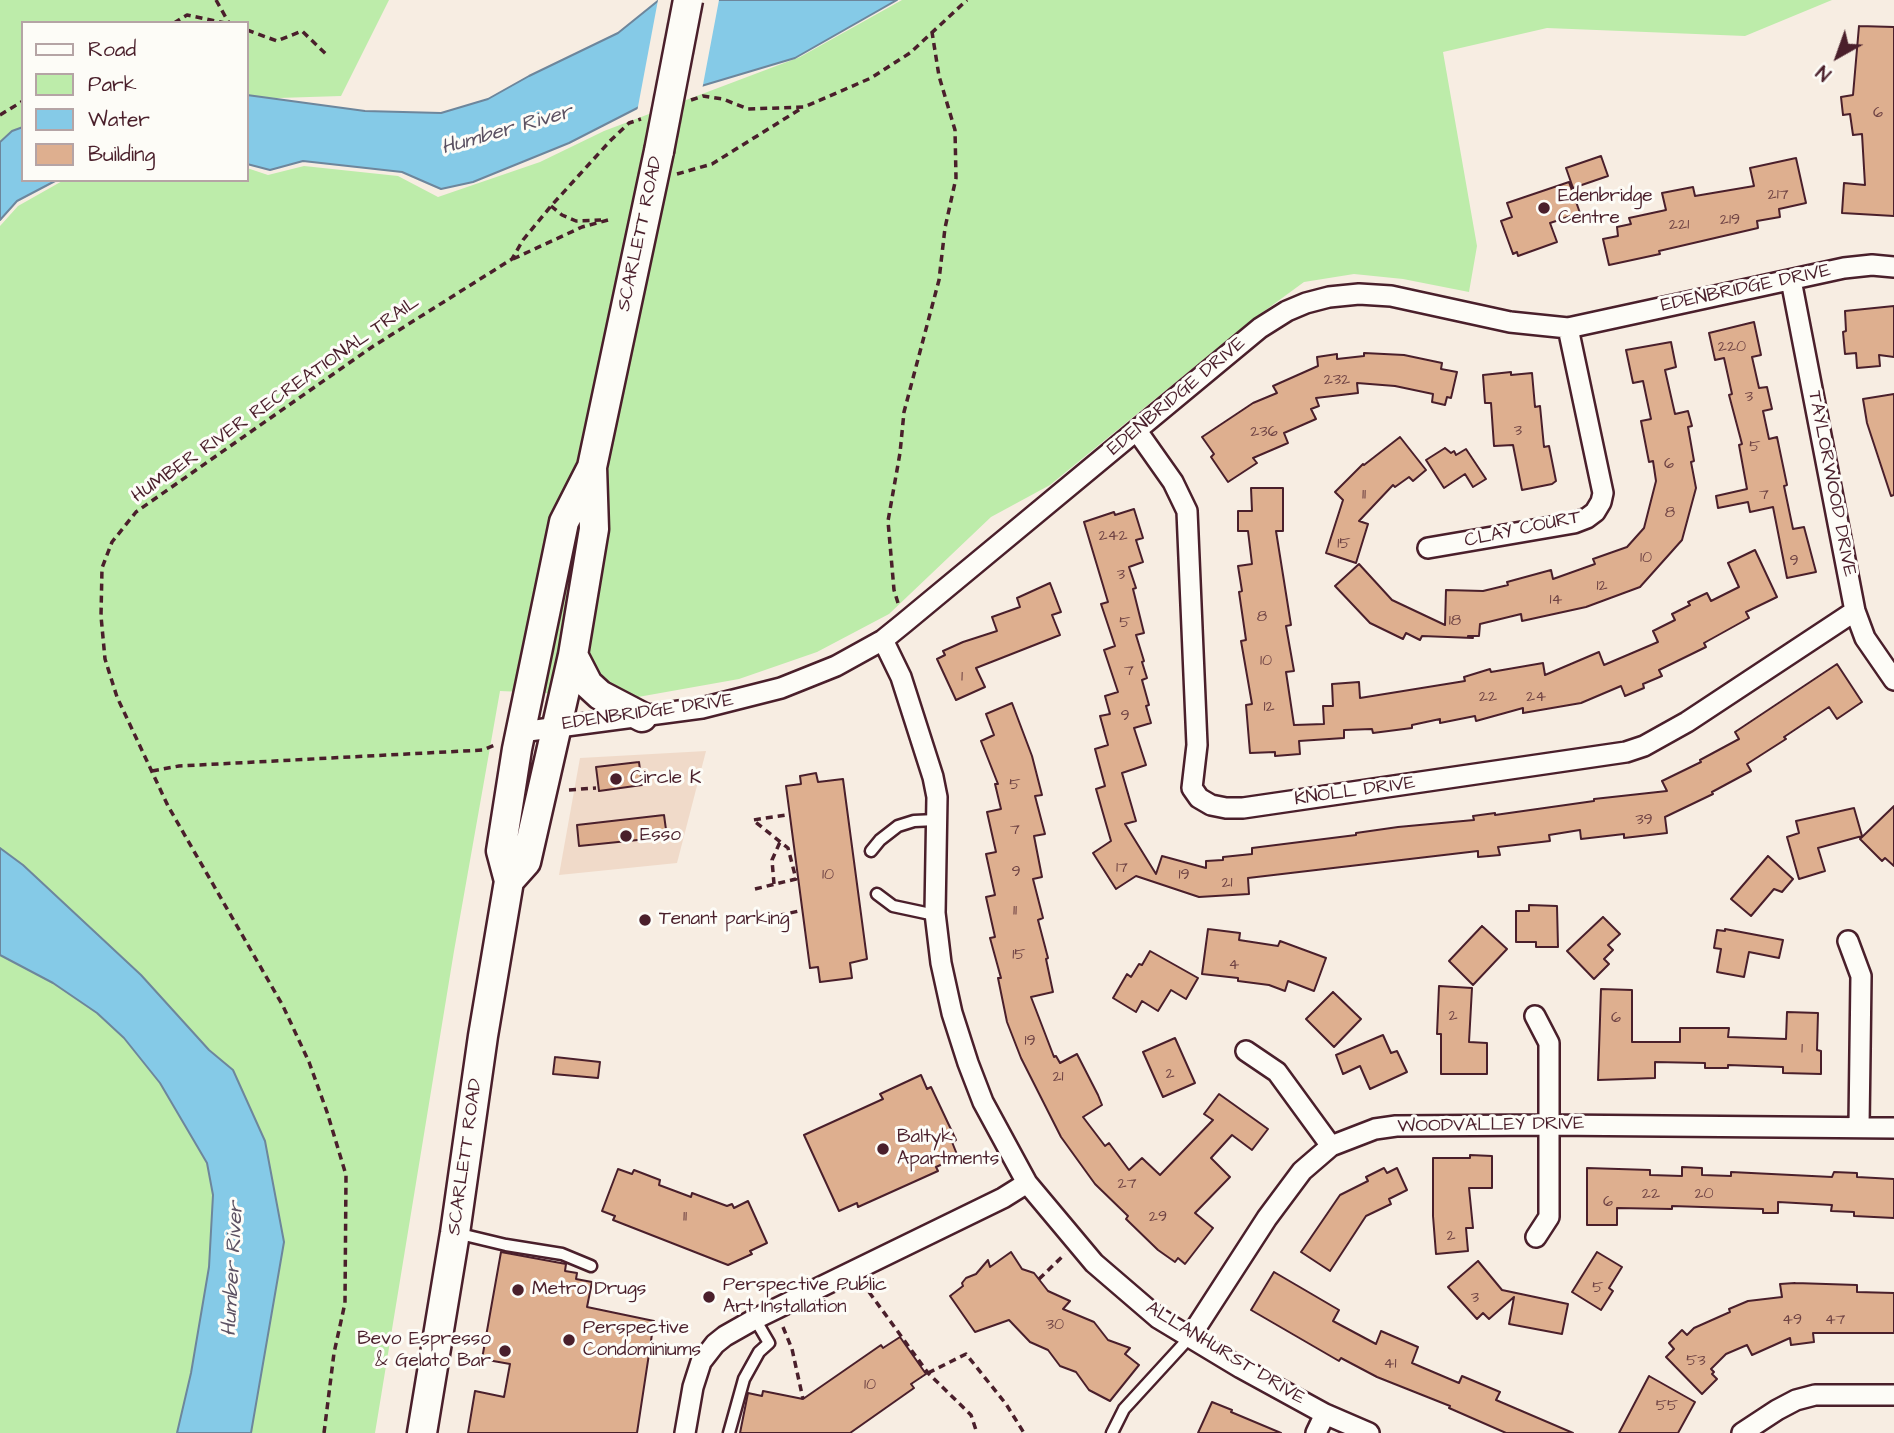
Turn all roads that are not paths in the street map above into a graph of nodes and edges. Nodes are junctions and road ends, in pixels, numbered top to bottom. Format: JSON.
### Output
{"nodes":[{"id":1,"x":688,"y":0,"type":"edge"},
{"id":2,"x":1894,"y":267,"type":"edge"},
{"id":3,"x":1791,"y":280,"type":"junction"},
{"id":4,"x":1568,"y":328,"type":"junction"},
{"id":5,"x":1137,"y":431,"type":"junction"},
{"id":6,"x":592,"y":467,"type":"junction"},
{"id":7,"x":1428,"y":548,"type":"dead end"},
{"id":8,"x":1855,"y":611,"type":"junction"},
{"id":9,"x":883,"y":640,"type":"junction"},
{"id":10,"x":573,"y":655,"type":"junction"},
{"id":11,"x":1894,"y":680,"type":"edge"},
{"id":12,"x":642,"y":717,"type":"junction"},
{"id":13,"x":558,"y":726,"type":"junction"},
{"id":14,"x":521,"y":732,"type":"junction"},
{"id":15,"x":936,"y":820,"type":"junction"},
{"id":16,"x":871,"y":851,"type":"dead end"},
{"id":17,"x":509,"y":881,"type":"junction"},
{"id":18,"x":877,"y":894,"type":"dead end"},
{"id":19,"x":935,"y":915,"type":"junction"},
{"id":20,"x":1848,"y":941,"type":"dead end"},
{"id":21,"x":1535,"y":1016,"type":"dead end"},
{"id":22,"x":1246,"y":1051,"type":"dead end"},
{"id":23,"x":1549,"y":1125,"type":"junction"},
{"id":24,"x":1858,"y":1126,"type":"junction"},
{"id":25,"x":1894,"y":1128,"type":"edge"},
{"id":26,"x":1331,"y":1146,"type":"junction"},
{"id":27,"x":1027,"y":1183,"type":"junction"},
{"id":28,"x":455,"y":1233,"type":"junction"},
{"id":29,"x":1536,"y":1237,"type":"dead end"},
{"id":30,"x":592,"y":1266,"type":"dead end"},
{"id":31,"x":755,"y":1319,"type":"junction"},
{"id":32,"x":1190,"y":1337,"type":"junction"},
{"id":33,"x":1894,"y":1395,"type":"edge"},
{"id":34,"x":1325,"y":1414,"type":"junction"},
{"id":35,"x":422,"y":1433,"type":"edge"},
{"id":36,"x":685,"y":1433,"type":"edge"},
{"id":37,"x":729,"y":1433,"type":"edge"},
{"id":38,"x":1112,"y":1433,"type":"edge"},
{"id":39,"x":1316,"y":1433,"type":"edge"},
{"id":40,"x":1369,"y":1433,"type":"edge"},
{"id":41,"x":1742,"y":1433,"type":"edge"}],
"edges":[{"from":1,"to":6,"type":"main road","name":"SCARLETT ROAD","bridge":true},
{"from":2,"to":3,"type":"street","name":"EDENBRIDGE DRIVE"},
{"from":3,"to":4,"type":"street","name":"EDENBRIDGE DRIVE"},
{"from":3,"to":8,"type":"street","name":"TAYLORWOOD DRIVE"},
{"from":4,"to":5,"type":"street","name":"EDENBRIDGE DRIVE"},
{"from":4,"to":7,"type":"street","name":"CLAY COURT"},
{"from":5,"to":8,"type":"street","name":"KNOLL DRIVE"},
{"from":5,"to":9,"type":"street","name":"EDENBRIDGE DRIVE"},
{"from":6,"to":10,"type":"main road","name":"SCARLETT ROAD"},
{"from":6,"to":14,"type":"main road","name":"SCARLETT ROAD"},
{"from":8,"to":11,"type":"street","name":"TAYLORWOOD DRIVE"},
{"from":9,"to":12,"type":"street","name":"EDENBRIDGE DRIVE"},
{"from":9,"to":15,"type":"street","name":"ALLANHURST DRIVE"},
{"from":10,"to":12,"type":"main road"},
{"from":10,"to":13,"type":"main road","name":"SCARLETT ROAD"},
{"from":12,"to":13,"type":"street","name":"EDENBRIDGE DRIVE"},
{"from":13,"to":14,"type":"street","name":"EDENBRIDGE DRIVE"},
{"from":13,"to":17,"type":"main road","name":"SCARLETT ROAD"},
{"from":14,"to":17,"type":"main road","name":"SCARLETT ROAD"},
{"from":15,"to":16,"type":"lane"},
{"from":15,"to":19,"type":"street","name":"ALLANHURST DRIVE"},
{"from":17,"to":28,"type":"main road","name":"SCARLETT ROAD"},
{"from":18,"to":19,"type":"lane"},
{"from":19,"to":27,"type":"street","name":"ALLANHURST DRIVE"},
{"from":20,"to":24,"type":"street"},
{"from":21,"to":23,"type":"street"},
{"from":22,"to":26,"type":"street"},
{"from":23,"to":24,"type":"street","name":"WOODVALLEY DRIVE"},
{"from":23,"to":26,"type":"street","name":"WOODVALLEY DRIVE"},
{"from":23,"to":29,"type":"street"},
{"from":24,"to":25,"type":"street","name":"WOODVALLEY DRIVE"},
{"from":26,"to":32,"type":"street","name":"WOODVALLEY DRIVE"},
{"from":27,"to":31,"type":"street"},
{"from":27,"to":32,"type":"street","name":"ALLANHURST DRIVE"},
{"from":28,"to":30,"type":"lane"},
{"from":28,"to":35,"type":"main road","name":"SCARLETT ROAD"},
{"from":31,"to":36,"type":"street"},
{"from":31,"to":37,"type":"lane"},
{"from":32,"to":34,"type":"street","name":"ALLANHURST DRIVE"},
{"from":32,"to":38,"type":"lane"},
{"from":33,"to":41,"type":"street"},
{"from":34,"to":39,"type":"street"},
{"from":34,"to":40,"type":"street","name":"ALLANHURST DRIVE"}]}
